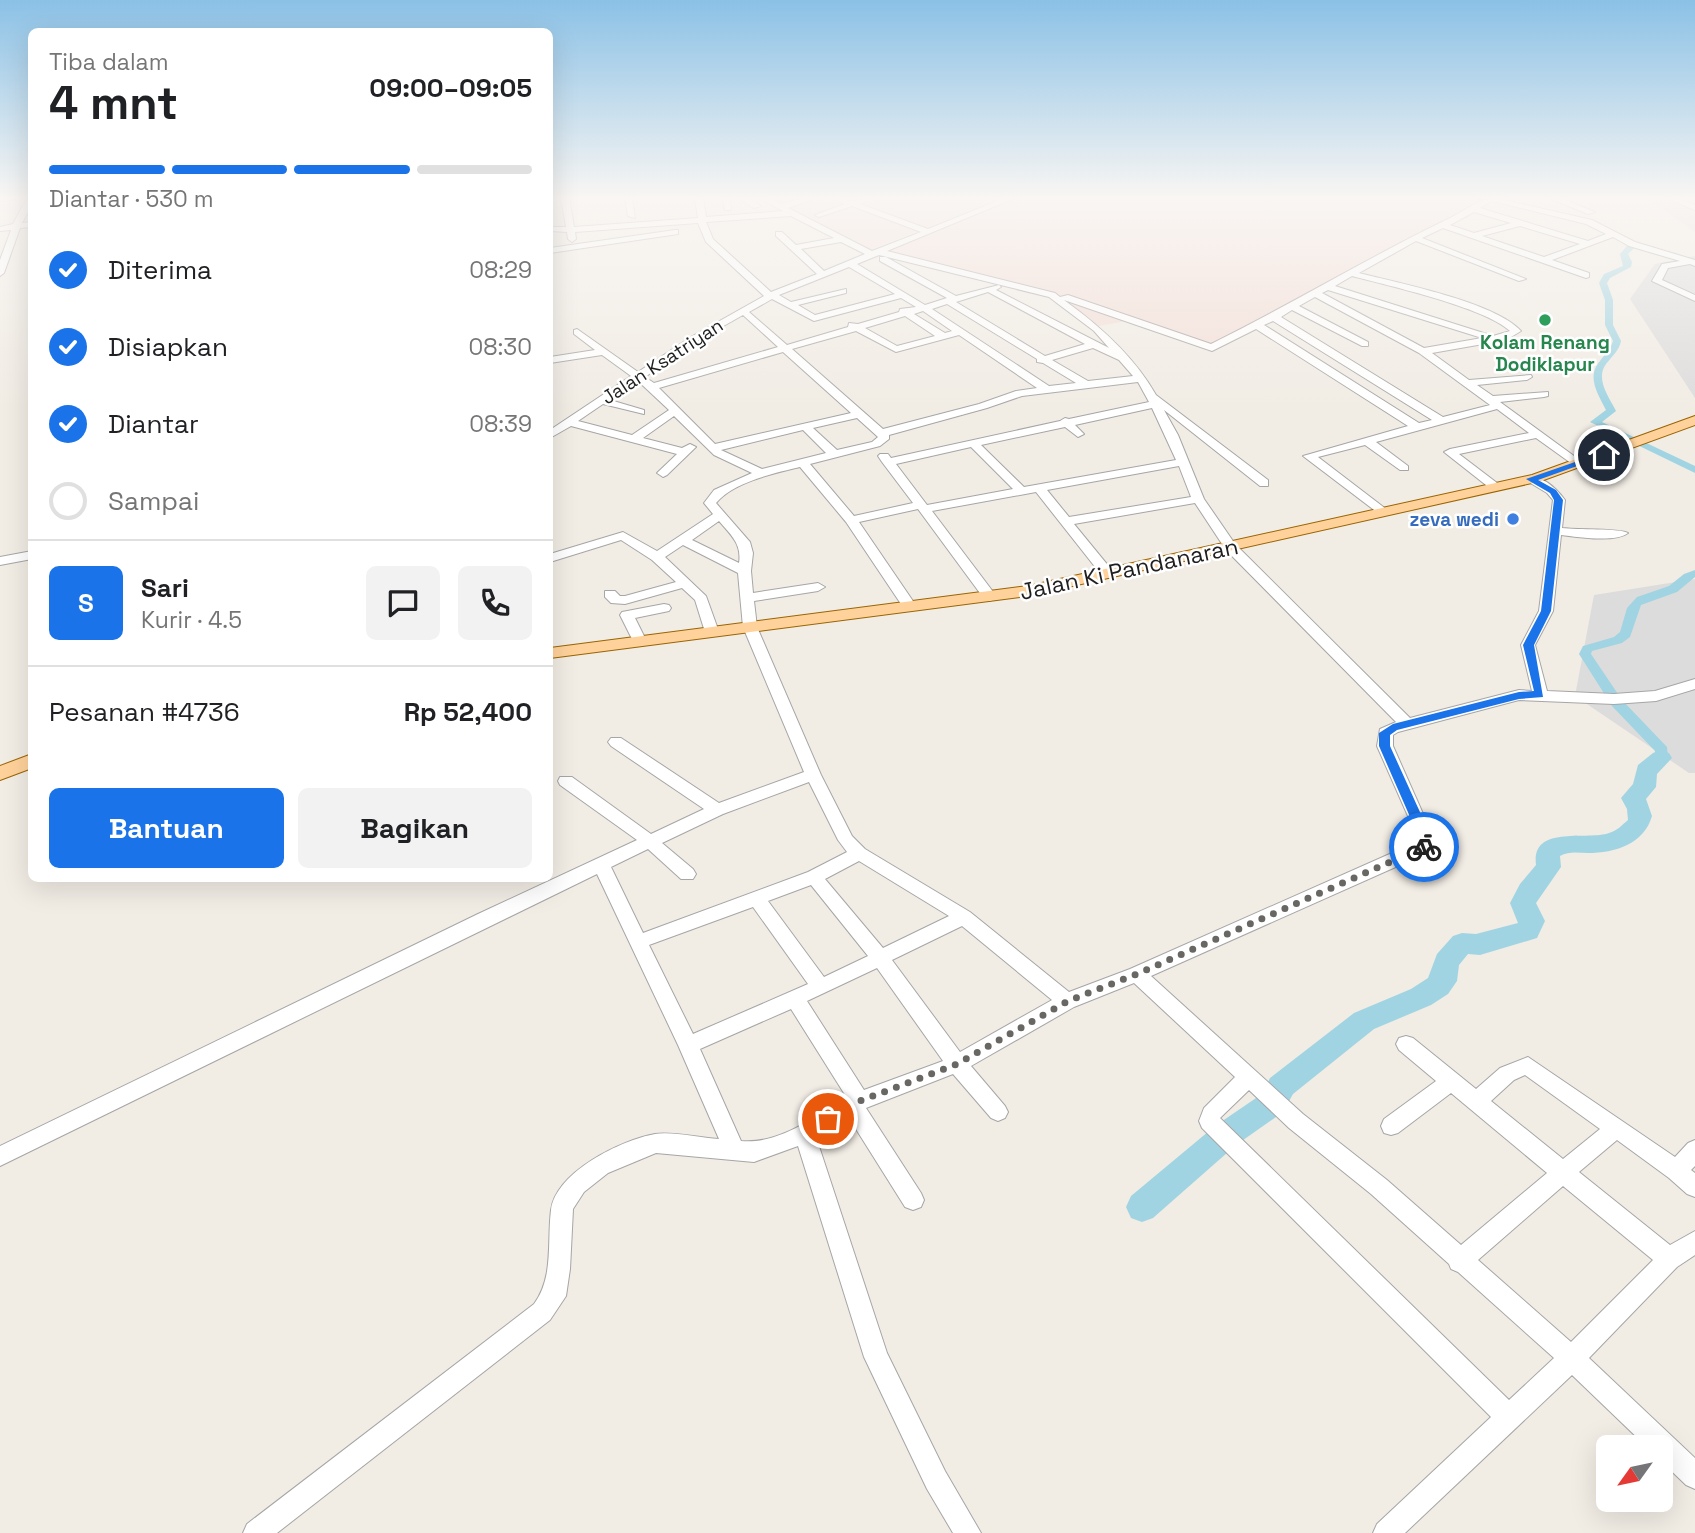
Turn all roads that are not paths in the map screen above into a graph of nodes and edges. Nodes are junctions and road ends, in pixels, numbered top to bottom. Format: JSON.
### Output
{"nodes":[{"id":1,"x":742,"y":270,"type":"edge"},
{"id":2,"x":815,"y":270,"type":"edge"},
{"id":3,"x":837,"y":270,"type":"edge"},
{"id":4,"x":860,"y":270,"type":"edge"},
{"id":5,"x":904,"y":270,"type":"edge"},
{"id":6,"x":952,"y":270,"type":"edge"},
{"id":7,"x":1361,"y":270,"type":"edge"},
{"id":8,"x":1497,"y":270,"type":"edge"},
{"id":9,"x":1571,"y":270,"type":"edge"},
{"id":10,"x":1663,"y":270,"type":"edge"},
{"id":11,"x":959,"y":271,"type":"junction"},
{"id":12,"x":1353,"y":274,"type":"junction"},
{"id":13,"x":1586,"y":275,"type":"dead end"},
{"id":14,"x":821,"y":276,"type":"junction"},
{"id":15,"x":921,"y":279,"type":"junction"},
{"id":16,"x":1522,"y":279,"type":"dead end"},
{"id":17,"x":1010,"y":283,"type":"junction"},
{"id":18,"x":889,"y":287,"type":"junction"},
{"id":19,"x":1328,"y":287,"type":"junction"},
{"id":20,"x":988,"y":289,"type":"junction"},
{"id":21,"x":843,"y":291,"type":"junction"},
{"id":22,"x":1316,"y":294,"type":"junction"},
{"id":23,"x":771,"y":295,"type":"junction"},
{"id":24,"x":902,"y":295,"type":"junction"},
{"id":25,"x":1052,"y":295,"type":"junction"},
{"id":26,"x":1695,"y":298,"type":"edge"},
{"id":27,"x":882,"y":300,"type":"junction"},
{"id":28,"x":951,"y":300,"type":"junction"},
{"id":29,"x":789,"y":305,"type":"junction"},
{"id":30,"x":865,"y":305,"type":"junction"},
{"id":31,"x":1293,"y":307,"type":"junction"},
{"id":32,"x":924,"y":308,"type":"junction"},
{"id":33,"x":742,"y":310,"type":"junction"},
{"id":34,"x":834,"y":313,"type":"junction"},
{"id":35,"x":906,"y":313,"type":"junction"},
{"id":36,"x":1274,"y":317,"type":"junction"},
{"id":37,"x":1428,"y":318,"type":"junction"},
{"id":38,"x":883,"y":320,"type":"junction"},
{"id":39,"x":1138,"y":323,"type":"junction"},
{"id":40,"x":1403,"y":323,"type":"dead end"},
{"id":41,"x":1391,"y":325,"type":"dead end"},
{"id":42,"x":1258,"y":326,"type":"junction"},
{"id":43,"x":1109,"y":327,"type":"junction"},
{"id":44,"x":1378,"y":327,"type":"junction"},
{"id":45,"x":856,"y":328,"type":"junction"},
{"id":46,"x":897,"y":328,"type":"dead end"},
{"id":47,"x":577,"y":331,"type":"dead end"},
{"id":48,"x":960,"y":332,"type":"junction"},
{"id":49,"x":943,"y":336,"type":"junction"},
{"id":50,"x":1494,"y":339,"type":"junction"},
{"id":51,"x":1095,"y":344,"type":"junction"},
{"id":52,"x":1365,"y":344,"type":"dead end"},
{"id":53,"x":786,"y":349,"type":"junction"},
{"id":54,"x":1423,"y":351,"type":"junction"},
{"id":55,"x":603,"y":352,"type":"junction"},
{"id":56,"x":1045,"y":359,"type":"junction"},
{"id":57,"x":553,"y":360,"type":"edge"},
{"id":58,"x":1124,"y":360,"type":"junction"},
{"id":59,"x":1015,"y":367,"type":"junction"},
{"id":60,"x":1527,"y":377,"type":"dead end"},
{"id":61,"x":638,"y":378,"type":"junction"},
{"id":62,"x":1141,"y":378,"type":"junction"},
{"id":63,"x":1468,"y":383,"type":"junction"},
{"id":64,"x":1085,"y":384,"type":"junction"},
{"id":65,"x":652,"y":387,"type":"junction"},
{"id":66,"x":1046,"y":389,"type":"junction"},
{"id":67,"x":1544,"y":394,"type":"dead end"},
{"id":68,"x":1152,"y":399,"type":"junction"},
{"id":69,"x":600,"y":400,"type":"junction"},
{"id":70,"x":1493,"y":403,"type":"junction"},
{"id":71,"x":674,"y":411,"type":"junction"},
{"id":72,"x":640,"y":412,"type":"dead end"},
{"id":73,"x":860,"y":414,"type":"junction"},
{"id":74,"x":1695,"y":420,"type":"edge"},
{"id":75,"x":1065,"y":421,"type":"junction"},
{"id":76,"x":1442,"y":421,"type":"junction"},
{"id":77,"x":569,"y":422,"type":"junction"},
{"id":78,"x":1417,"y":427,"type":"junction"},
{"id":79,"x":807,"y":428,"type":"junction"},
{"id":80,"x":553,"y":433,"type":"edge"},
{"id":81,"x":1078,"y":434,"type":"dead end"},
{"id":82,"x":702,"y":435,"type":"junction"},
{"id":83,"x":1536,"y":435,"type":"junction"},
{"id":84,"x":634,"y":439,"type":"junction"},
{"id":85,"x":879,"y":439,"type":"junction"},
{"id":86,"x":1366,"y":440,"type":"junction"},
{"id":87,"x":973,"y":443,"type":"junction"},
{"id":88,"x":1635,"y":443,"type":"joint"},
{"id":89,"x":713,"y":448,"type":"junction"},
{"id":90,"x":684,"y":452,"type":"junction"},
{"id":91,"x":836,"y":456,"type":"junction"},
{"id":92,"x":888,"y":461,"type":"junction"},
{"id":93,"x":1182,"y":462,"type":"junction"},
{"id":94,"x":804,"y":464,"type":"junction"},
{"id":95,"x":1579,"y":464,"type":"junction"},
{"id":96,"x":1404,"y":468,"type":"dead end"},
{"id":97,"x":663,"y":473,"type":"dead end"},
{"id":98,"x":761,"y":473,"type":"junction"},
{"id":99,"x":1531,"y":479,"type":"junction"},
{"id":100,"x":1264,"y":483,"type":"dead end"},
{"id":101,"x":1495,"y":486,"type":"junction"},
{"id":102,"x":1039,"y":488,"type":"junction"},
{"id":103,"x":1021,"y":491,"type":"junction"},
{"id":104,"x":1198,"y":499,"type":"junction"},
{"id":105,"x":922,"y":507,"type":"junction"},
{"id":106,"x":1382,"y":513,"type":"junction"},
{"id":107,"x":722,"y":515,"type":"junction"},
{"id":108,"x":851,"y":520,"type":"junction"},
{"id":109,"x":1068,"y":521,"type":"junction"},
{"id":110,"x":1556,"y":531,"type":"junction"},
{"id":111,"x":1622,"y":533,"type":"dead end"},
{"id":112,"x":684,"y":541,"type":"junction"},
{"id":113,"x":1230,"y":547,"type":"junction"},
{"id":114,"x":28,"y":556,"type":"edge"},
{"id":115,"x":553,"y":557,"type":"edge"},
{"id":116,"x":657,"y":557,"type":"junction"},
{"id":117,"x":0,"y":561,"type":"edge"},
{"id":118,"x":744,"y":571,"type":"junction"},
{"id":119,"x":1108,"y":574,"type":"junction"},
{"id":120,"x":687,"y":583,"type":"junction"},
{"id":121,"x":818,"y":587,"type":"dead end"},
{"id":122,"x":610,"y":594,"type":"dead end"},
{"id":123,"x":990,"y":597,"type":"junction"},
{"id":124,"x":748,"y":598,"type":"junction"},
{"id":125,"x":910,"y":607,"type":"junction"},
{"id":126,"x":664,"y":608,"type":"dead end"},
{"id":127,"x":750,"y":627,"type":"junction"},
{"id":128,"x":712,"y":632,"type":"junction"},
{"id":129,"x":640,"y":642,"type":"junction"},
{"id":130,"x":553,"y":653,"type":"edge"},
{"id":131,"x":1695,"y":684,"type":"edge"},
{"id":132,"x":1540,"y":694,"type":"junction"},
{"id":133,"x":1407,"y":724,"type":"junction"},
{"id":134,"x":615,"y":742,"type":"dead end"},
{"id":135,"x":28,"y":762,"type":"edge"},
{"id":136,"x":0,"y":774,"type":"edge"},
{"id":137,"x":813,"y":775,"type":"junction"},
{"id":138,"x":566,"y":781,"type":"dead end"},
{"id":139,"x":716,"y":810,"type":"junction"},
{"id":140,"x":651,"y":842,"type":"junction"},
{"id":141,"x":859,"y":853,"type":"junction"},
{"id":142,"x":601,"y":865,"type":"junction"},
{"id":143,"x":687,"y":874,"type":"dead end"},
{"id":144,"x":814,"y":877,"type":"junction"},
{"id":145,"x":756,"y":898,"type":"junction"},
{"id":146,"x":964,"y":917,"type":"junction"},
{"id":147,"x":638,"y":942,"type":"junction"},
{"id":148,"x":881,"y":959,"type":"junction"},
{"id":149,"x":1137,"y":974,"type":"junction"},
{"id":150,"x":821,"y":987,"type":"junction"},
{"id":151,"x":794,"y":997,"type":"junction"},
{"id":152,"x":1068,"y":1001,"type":"junction"},
{"id":153,"x":1406,"y":1044,"type":"dead end"},
{"id":154,"x":688,"y":1045,"type":"junction"},
{"id":155,"x":957,"y":1064,"type":"junction"},
{"id":156,"x":1451,"y":1081,"type":"junction"},
{"id":157,"x":1253,"y":1083,"type":"junction"},
{"id":158,"x":1477,"y":1102,"type":"junction"},
{"id":159,"x":856,"y":1103,"type":"junction"},
{"id":160,"x":998,"y":1112,"type":"dead end"},
{"id":161,"x":1391,"y":1126,"type":"dead end"},
{"id":162,"x":1616,"y":1128,"type":"junction"},
{"id":163,"x":804,"y":1133,"type":"junction"},
{"id":164,"x":1695,"y":1150,"type":"edge"},
{"id":165,"x":735,"y":1152,"type":"junction"},
{"id":166,"x":0,"y":1156,"type":"edge"},
{"id":167,"x":1562,"y":1171,"type":"junction"},
{"id":168,"x":1677,"y":1171,"type":"junction"},
{"id":169,"x":1695,"y":1187,"type":"edge"},
{"id":170,"x":913,"y":1199,"type":"dead end"},
{"id":171,"x":1695,"y":1242,"type":"edge"},
{"id":172,"x":1669,"y":1259,"type":"junction"},
{"id":173,"x":1459,"y":1261,"type":"junction"},
{"id":174,"x":1572,"y":1358,"type":"junction"},
{"id":175,"x":1508,"y":1416,"type":"junction"},
{"id":176,"x":1695,"y":1476,"type":"edge"},
{"id":177,"x":256,"y":1533,"type":"edge"},
{"id":178,"x":968,"y":1533,"type":"edge"},
{"id":179,"x":1386,"y":1533,"type":"edge"}],
"edges":[{"from":1,"to":23,"type":"street"},
{"from":2,"to":14,"type":"street"},
{"from":3,"to":14,"type":"street","name":"Jalan Ksatriyan"},
{"from":4,"to":18,"type":"street"},
{"from":5,"to":15,"type":"street"},
{"from":6,"to":11,"type":"street"},
{"from":7,"to":12,"type":"street"},
{"from":8,"to":16,"type":"street"},
{"from":9,"to":13,"type":"street"},
{"from":10,"to":26,"type":"street"},
{"from":11,"to":15,"type":"street"},
{"from":11,"to":17,"type":"street"},
{"from":12,"to":19,"type":"street"},
{"from":12,"to":50,"type":"street"},
{"from":14,"to":21,"type":"street"},
{"from":14,"to":23,"type":"street","name":"Jalan Ksatriyan"},
{"from":15,"to":18,"type":"street"},
{"from":15,"to":28,"type":"street"},
{"from":17,"to":20,"type":"street"},
{"from":17,"to":25,"type":"street"},
{"from":18,"to":24,"type":"street"},
{"from":19,"to":22,"type":"street"},
{"from":19,"to":37,"type":"street"},
{"from":20,"to":28,"type":"street"},
{"from":20,"to":51,"type":"street"},
{"from":21,"to":29,"type":"street"},
{"from":21,"to":30,"type":"street"},
{"from":22,"to":31,"type":"street"},
{"from":22,"to":44,"type":"street"},
{"from":23,"to":29,"type":"street"},
{"from":23,"to":33,"type":"street","name":"Jalan Ksatriyan"},
{"from":24,"to":27,"type":"street"},
{"from":24,"to":32,"type":"street"},
{"from":25,"to":39,"type":"street"},
{"from":25,"to":43,"type":"street"},
{"from":27,"to":30,"type":"street"},
{"from":27,"to":35,"type":"street"},
{"from":28,"to":32,"type":"street"},
{"from":28,"to":56,"type":"street"},
{"from":29,"to":34,"type":"street"},
{"from":30,"to":34,"type":"street"},
{"from":31,"to":36,"type":"street"},
{"from":31,"to":52,"type":"street"},
{"from":32,"to":35,"type":"street"},
{"from":32,"to":48,"type":"street"},
{"from":33,"to":53,"type":"street"},
{"from":33,"to":61,"type":"street","name":"Jalan Ksatriyan"},
{"from":34,"to":45,"type":"street"},
{"from":35,"to":38,"type":"street"},
{"from":35,"to":49,"type":"street"},
{"from":36,"to":42,"type":"street"},
{"from":36,"to":76,"type":"street"},
{"from":37,"to":40,"type":"street"},
{"from":37,"to":50,"type":"street"},
{"from":38,"to":45,"type":"street"},
{"from":38,"to":46,"type":"street"},
{"from":39,"to":42,"type":"street"},
{"from":39,"to":43,"type":"street"},
{"from":41,"to":44,"type":"street"},
{"from":42,"to":78,"type":"street"},
{"from":43,"to":58,"type":"street"},
{"from":44,"to":54,"type":"street"},
{"from":45,"to":49,"type":"street"},
{"from":45,"to":53,"type":"street"},
{"from":47,"to":55,"type":"street"},
{"from":48,"to":49,"type":"street"},
{"from":48,"to":59,"type":"street"},
{"from":50,"to":54,"type":"street"},
{"from":51,"to":56,"type":"street"},
{"from":51,"to":58,"type":"street"},
{"from":53,"to":65,"type":"street"},
{"from":53,"to":73,"type":"street"},
{"from":54,"to":63,"type":"street"},
{"from":55,"to":57,"type":"street"},
{"from":55,"to":61,"type":"street"},
{"from":56,"to":59,"type":"street"},
{"from":56,"to":64,"type":"street"},
{"from":58,"to":62,"type":"street"},
{"from":59,"to":66,"type":"street"},
{"from":60,"to":63,"type":"street"},
{"from":61,"to":65,"type":"street"},
{"from":61,"to":69,"type":"street","name":"Jalan Ksatriyan"},
{"from":62,"to":64,"type":"street"},
{"from":62,"to":68,"type":"street"},
{"from":63,"to":70,"type":"street"},
{"from":64,"to":66,"type":"street"},
{"from":65,"to":71,"type":"street"},
{"from":66,"to":85,"type":"street"},
{"from":67,"to":70,"type":"street"},
{"from":68,"to":75,"type":"street"},
{"from":68,"to":93,"type":"street"},
{"from":68,"to":100,"type":"street"},
{"from":69,"to":72,"type":"street"},
{"from":69,"to":77,"type":"street","name":"Jalan Ksatriyan"},
{"from":70,"to":76,"type":"street"},
{"from":70,"to":83,"type":"street"},
{"from":71,"to":82,"type":"street"},
{"from":71,"to":84,"type":"street"},
{"from":73,"to":79,"type":"street"},
{"from":73,"to":85,"type":"street"},
{"from":74,"to":88,"type":"main road","name":"Jalan Ki Pandanaran"},
{"from":75,"to":81,"type":"street"},
{"from":75,"to":87,"type":"street"},
{"from":76,"to":78,"type":"street"},
{"from":77,"to":80,"type":"street","name":"Jalan Ksatriyan"},
{"from":77,"to":84,"type":"street"},
{"from":78,"to":86,"type":"street"},
{"from":79,"to":89,"type":"street"},
{"from":79,"to":91,"type":"street"},
{"from":82,"to":89,"type":"street"},
{"from":82,"to":90,"type":"street"},
{"from":83,"to":95,"type":"street"},
{"from":83,"to":101,"type":"street"},
{"from":84,"to":90,"type":"street"},
{"from":85,"to":91,"type":"street"},
{"from":85,"to":92,"type":"street"},
{"from":86,"to":96,"type":"street"},
{"from":86,"to":106,"type":"street"},
{"from":87,"to":92,"type":"street"},
{"from":87,"to":103,"type":"street"},
{"from":88,"to":95,"type":"main road","name":"Jalan Ki Pandanaran"},
{"from":89,"to":98,"type":"street"},
{"from":90,"to":97,"type":"street"},
{"from":91,"to":94,"type":"street"},
{"from":92,"to":105,"type":"street"},
{"from":93,"to":102,"type":"street"},
{"from":93,"to":104,"type":"street"},
{"from":94,"to":98,"type":"street"},
{"from":94,"to":108,"type":"street"},
{"from":95,"to":99,"type":"main road","name":"Jalan Ki Pandanaran"},
{"from":98,"to":107,"type":"street"},
{"from":99,"to":101,"type":"main road","name":"Jalan Ki Pandanaran"},
{"from":99,"to":110,"type":"street"},
{"from":101,"to":106,"type":"main road","name":"Jalan Ki Pandanaran"},
{"from":102,"to":103,"type":"street"},
{"from":102,"to":109,"type":"street"},
{"from":103,"to":105,"type":"street"},
{"from":104,"to":109,"type":"street"},
{"from":104,"to":113,"type":"street"},
{"from":105,"to":108,"type":"street"},
{"from":105,"to":123,"type":"street"},
{"from":106,"to":113,"type":"main road","name":"Jalan Ki Pandanaran"},
{"from":107,"to":112,"type":"street"},
{"from":107,"to":118,"type":"street"},
{"from":108,"to":125,"type":"street"},
{"from":109,"to":119,"type":"street"},
{"from":110,"to":111,"type":"street"},
{"from":110,"to":132,"type":"street"},
{"from":112,"to":116,"type":"street"},
{"from":112,"to":118,"type":"street"},
{"from":113,"to":119,"type":"main road","name":"Jalan Ki Pandanaran"},
{"from":113,"to":133,"type":"street"},
{"from":114,"to":117,"type":"street"},
{"from":115,"to":116,"type":"street"},
{"from":116,"to":120,"type":"street"},
{"from":118,"to":124,"type":"street"},
{"from":119,"to":123,"type":"main road","name":"Jalan Ki Pandanaran"},
{"from":120,"to":122,"type":"street"},
{"from":120,"to":128,"type":"street"},
{"from":121,"to":124,"type":"street"},
{"from":123,"to":125,"type":"main road","name":"Jalan Ki Pandanaran"},
{"from":124,"to":127,"type":"street"},
{"from":125,"to":127,"type":"main road","name":"Jalan Ki Pandanaran"},
{"from":126,"to":129,"type":"street"},
{"from":127,"to":128,"type":"main road","name":"Jalan Ki Pandanaran"},
{"from":127,"to":137,"type":"street"},
{"from":128,"to":129,"type":"main road","name":"Jalan Ki Pandanaran"},
{"from":129,"to":130,"type":"main road","name":"Jalan Ki Pandanaran"},
{"from":131,"to":132,"type":"street"},
{"from":132,"to":133,"type":"street"},
{"from":133,"to":149,"type":"street"},
{"from":134,"to":139,"type":"street"},
{"from":135,"to":136,"type":"main road"},
{"from":137,"to":139,"type":"street"},
{"from":137,"to":141,"type":"street"},
{"from":138,"to":140,"type":"street"},
{"from":139,"to":140,"type":"street"},
{"from":140,"to":142,"type":"street"},
{"from":140,"to":143,"type":"street"},
{"from":141,"to":144,"type":"street"},
{"from":141,"to":146,"type":"street"},
{"from":142,"to":147,"type":"street"},
{"from":142,"to":166,"type":"street"},
{"from":144,"to":145,"type":"street"},
{"from":144,"to":148,"type":"street"},
{"from":145,"to":147,"type":"street"},
{"from":145,"to":150,"type":"street"},
{"from":146,"to":148,"type":"street"},
{"from":146,"to":152,"type":"street"},
{"from":147,"to":154,"type":"street"},
{"from":148,"to":150,"type":"street"},
{"from":148,"to":155,"type":"street"},
{"from":149,"to":152,"type":"street"},
{"from":149,"to":157,"type":"street"},
{"from":150,"to":151,"type":"street"},
{"from":151,"to":154,"type":"street"},
{"from":151,"to":159,"type":"street"},
{"from":152,"to":155,"type":"street"},
{"from":153,"to":156,"type":"street"},
{"from":154,"to":165,"type":"street"},
{"from":155,"to":159,"type":"street"},
{"from":155,"to":160,"type":"street"},
{"from":156,"to":158,"type":"street"},
{"from":156,"to":161,"type":"street"},
{"from":157,"to":173,"type":"street"},
{"from":157,"to":175,"type":"street"},
{"from":158,"to":162,"type":"street"},
{"from":158,"to":167,"type":"street"},
{"from":159,"to":163,"type":"street"},
{"from":159,"to":170,"type":"street"},
{"from":162,"to":167,"type":"street"},
{"from":162,"to":168,"type":"street"},
{"from":163,"to":165,"type":"street"},
{"from":163,"to":178,"type":"street"},
{"from":164,"to":168,"type":"street"},
{"from":165,"to":177,"type":"street"},
{"from":167,"to":172,"type":"street"},
{"from":167,"to":173,"type":"street"},
{"from":168,"to":169,"type":"street"},
{"from":171,"to":172,"type":"street"},
{"from":172,"to":174,"type":"street"},
{"from":173,"to":174,"type":"street"},
{"from":174,"to":175,"type":"street"},
{"from":174,"to":176,"type":"street"},
{"from":175,"to":179,"type":"street"}]}
